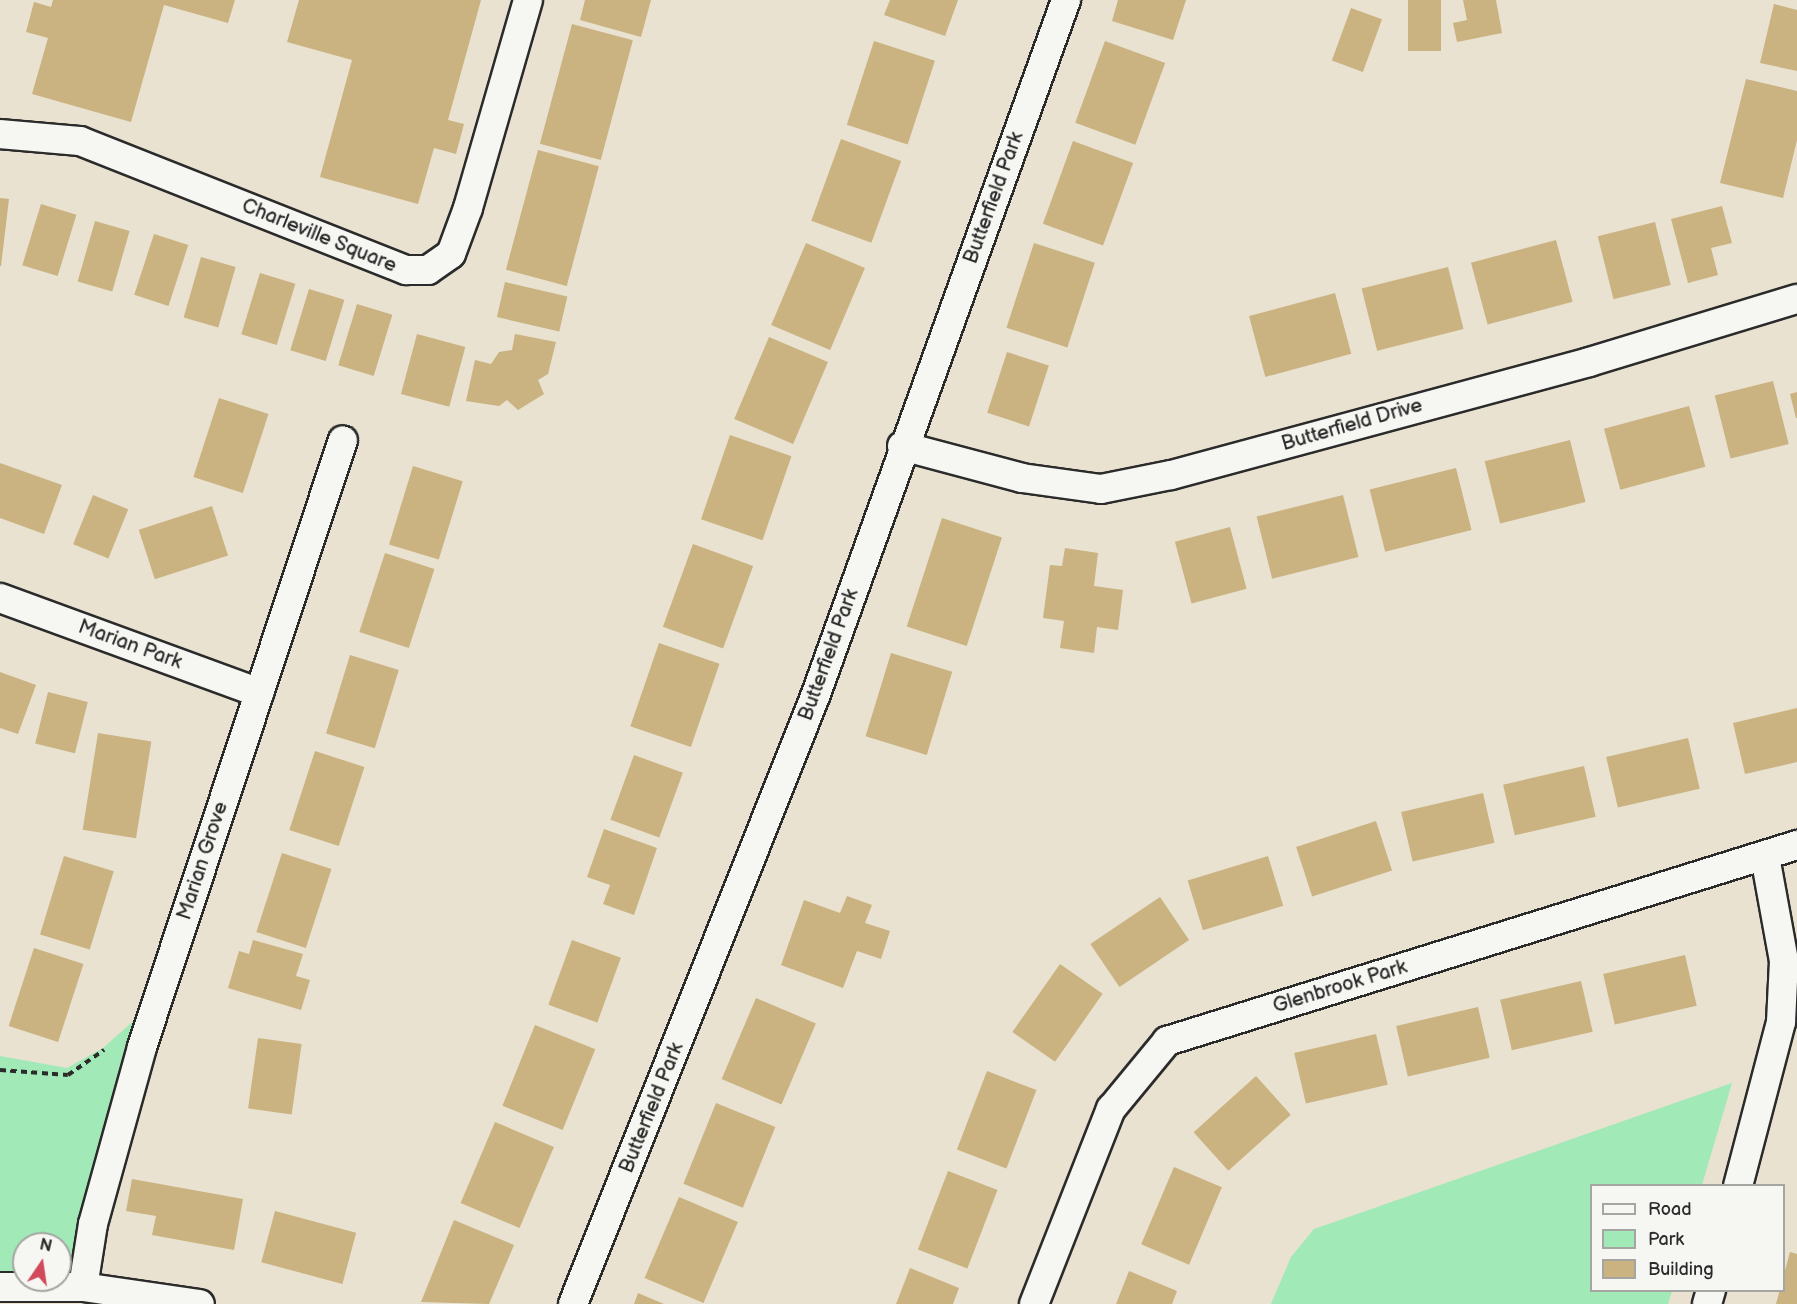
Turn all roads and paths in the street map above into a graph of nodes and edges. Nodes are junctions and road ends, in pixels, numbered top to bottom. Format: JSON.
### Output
{"nodes":[{"id":1,"x":528,"y":0,"type":"edge"},
{"id":2,"x":1066,"y":0,"type":"edge"},
{"id":3,"x":0,"y":134,"type":"edge"},
{"id":4,"x":1797,"y":299,"type":"edge"},
{"id":5,"x":343,"y":440,"type":"dead end"},
{"id":6,"x":902,"y":446,"type":"junction"},
{"id":7,"x":0,"y":598,"type":"edge"},
{"id":8,"x":259,"y":693,"type":"junction"},
{"id":9,"x":1797,"y":845,"type":"edge"},
{"id":10,"x":1765,"y":856,"type":"junction"},
{"id":11,"x":104,"y":1050,"type":"dead end"},
{"id":12,"x":0,"y":1070,"type":"edge"},
{"id":13,"x":1738,"y":1184,"type":"edge"},
{"id":14,"x":0,"y":1287,"type":"edge"},
{"id":15,"x":82,"y":1287,"type":"junction"},
{"id":16,"x":200,"y":1304,"type":"edge"},
{"id":17,"x":573,"y":1304,"type":"edge"},
{"id":18,"x":1034,"y":1304,"type":"edge"}],
"edges":[{"from":1,"to":3,"type":"street","name":"Charleville Square"},
{"from":2,"to":6,"type":"street","name":"Butterfield Park"},
{"from":4,"to":6,"type":"street","name":"Butterfield Drive"},
{"from":5,"to":8,"type":"street","name":"Marian Grove"},
{"from":6,"to":17,"type":"street","name":"Butterfield Park"},
{"from":7,"to":8,"type":"street","name":"Marian Park"},
{"from":8,"to":15,"type":"street","name":"Marian Grove"},
{"from":9,"to":10,"type":"street","name":"Glenbrook Park"},
{"from":10,"to":13,"type":"street"},
{"from":10,"to":18,"type":"street","name":"Glenbrook Park"},
{"from":11,"to":12,"type":"path"},
{"from":14,"to":15,"type":"street"},
{"from":15,"to":16,"type":"street"}]}
